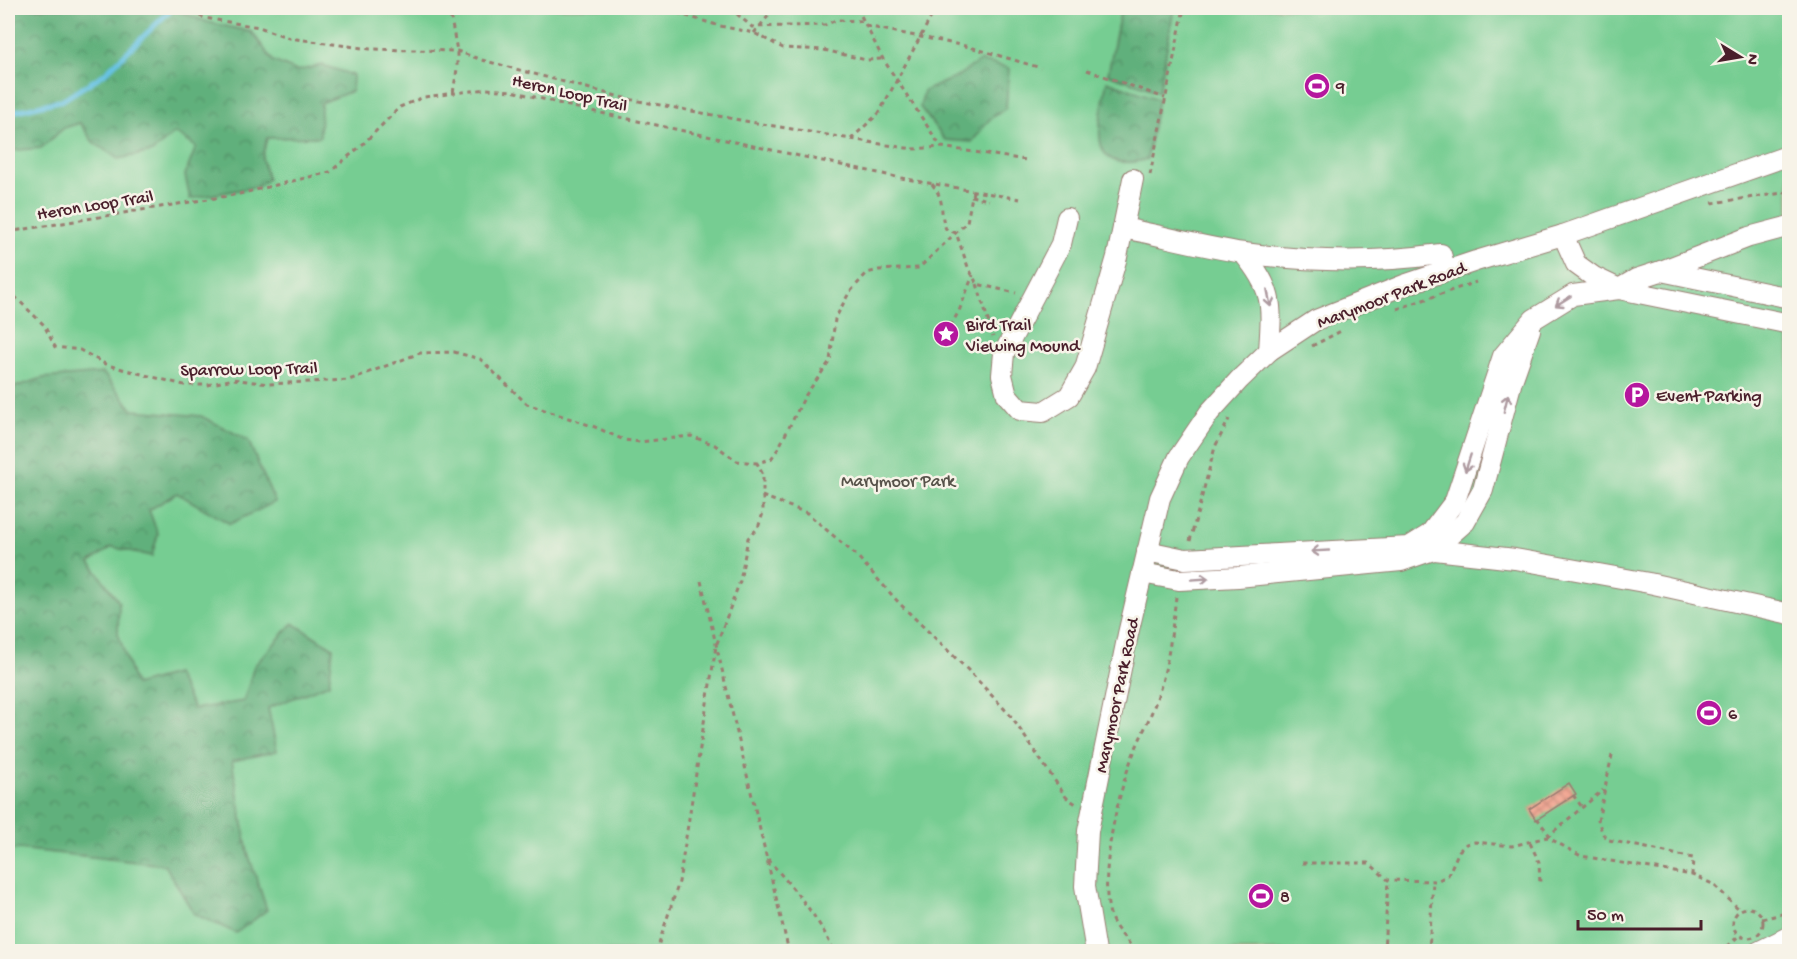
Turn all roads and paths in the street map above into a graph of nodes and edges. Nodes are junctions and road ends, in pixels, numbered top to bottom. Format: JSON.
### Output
{"nodes":[{"id":1,"x":183,"y":8,"type":"edge"},
{"id":2,"x":449,"y":8,"type":"edge"},
{"id":3,"x":510,"y":8,"type":"edge"},
{"id":4,"x":660,"y":8,"type":"edge"},
{"id":5,"x":730,"y":8,"type":"edge"},
{"id":6,"x":775,"y":8,"type":"edge"},
{"id":7,"x":857,"y":8,"type":"edge"},
{"id":8,"x":936,"y":8,"type":"edge"},
{"id":9,"x":1184,"y":8,"type":"edge"},
{"id":10,"x":863,"y":21,"type":"junction"},
{"id":11,"x":866,"y":26,"type":"junction"},
{"id":12,"x":759,"y":28,"type":"junction"},
{"id":13,"x":754,"y":33,"type":"junction"},
{"id":14,"x":921,"y":37,"type":"junction"},
{"id":15,"x":457,"y":51,"type":"junction"},
{"id":16,"x":883,"y":59,"type":"junction"},
{"id":17,"x":1041,"y":68,"type":"dead end"},
{"id":18,"x":1087,"y":70,"type":"dead end"},
{"id":19,"x":897,"y":82,"type":"junction"},
{"id":20,"x":453,"y":93,"type":"junction"},
{"id":21,"x":1165,"y":98,"type":"junction"},
{"id":22,"x":851,"y":139,"type":"junction"},
{"id":23,"x":941,"y":147,"type":"junction"},
{"id":24,"x":1790,"y":155,"type":"edge"},
{"id":25,"x":1026,"y":160,"type":"dead end"},
{"id":26,"x":1141,"y":181,"type":"joint"},
{"id":27,"x":931,"y":183,"type":"junction"},
{"id":28,"x":973,"y":191,"type":"junction"},
{"id":29,"x":1790,"y":192,"type":"edge"},
{"id":30,"x":971,"y":196,"type":"junction"},
{"id":31,"x":1020,"y":199,"type":"dead end"},
{"id":32,"x":989,"y":200,"type":"dead end"},
{"id":33,"x":1707,"y":204,"type":"dead end"},
{"id":34,"x":1067,"y":218,"type":"dead end"},
{"id":35,"x":1790,"y":226,"type":"edge"},
{"id":36,"x":1123,"y":228,"type":"junction"},
{"id":37,"x":8,"y":232,"type":"edge"},
{"id":38,"x":956,"y":233,"type":"junction"},
{"id":39,"x":1563,"y":235,"type":"junction"},
{"id":40,"x":1243,"y":253,"type":"junction"},
{"id":41,"x":1446,"y":271,"type":"junction"},
{"id":42,"x":1661,"y":271,"type":"junction"},
{"id":43,"x":972,"y":275,"type":"junction"},
{"id":44,"x":1476,"y":281,"type":"dead end"},
{"id":45,"x":977,"y":284,"type":"junction"},
{"id":46,"x":1619,"y":289,"type":"junction"},
{"id":47,"x":8,"y":290,"type":"edge"},
{"id":48,"x":1790,"y":298,"type":"edge"},
{"id":49,"x":1029,"y":303,"type":"junction"},
{"id":50,"x":1391,"y":311,"type":"dead end"},
{"id":51,"x":1534,"y":319,"type":"junction"},
{"id":52,"x":1790,"y":324,"type":"edge"},
{"id":53,"x":1349,"y":327,"type":"dead end"},
{"id":54,"x":946,"y":334,"type":"dead end"},
{"id":55,"x":994,"y":342,"type":"dead end"},
{"id":56,"x":1305,"y":350,"type":"dead end"},
{"id":57,"x":1269,"y":351,"type":"junction"},
{"id":58,"x":1232,"y":414,"type":"dead end"},
{"id":59,"x":757,"y":463,"type":"junction"},
{"id":60,"x":762,"y":496,"type":"junction"},
{"id":61,"x":1189,"y":545,"type":"dead end"},
{"id":62,"x":1409,"y":547,"type":"junction"},
{"id":63,"x":1433,"y":550,"type":"junction"},
{"id":64,"x":1147,"y":551,"type":"junction"},
{"id":65,"x":1142,"y":573,"type":"junction"},
{"id":66,"x":701,"y":581,"type":"dead end"},
{"id":67,"x":1176,"y":590,"type":"dead end"},
{"id":68,"x":1790,"y":614,"type":"edge"},
{"id":69,"x":716,"y":646,"type":"junction"},
{"id":70,"x":1612,"y":755,"type":"dead end"},
{"id":71,"x":1604,"y":789,"type":"junction"},
{"id":72,"x":1574,"y":795,"type":"dead end"},
{"id":73,"x":1582,"y":807,"type":"junction"},
{"id":74,"x":1091,"y":816,"type":"junction"},
{"id":75,"x":1538,"y":818,"type":"dead end"},
{"id":76,"x":1548,"y":837,"type":"junction"},
{"id":77,"x":1530,"y":843,"type":"junction"},
{"id":78,"x":766,"y":857,"type":"junction"},
{"id":79,"x":1302,"y":863,"type":"dead end"},
{"id":80,"x":1692,"y":875,"type":"junction"},
{"id":81,"x":1388,"y":880,"type":"junction"},
{"id":82,"x":1433,"y":881,"type":"junction"},
{"id":83,"x":1540,"y":884,"type":"dead end"},
{"id":84,"x":1740,"y":910,"type":"junction"},
{"id":85,"x":1790,"y":912,"type":"edge"},
{"id":86,"x":1762,"y":918,"type":"junction"},
{"id":87,"x":1740,"y":935,"type":"junction"},
{"id":88,"x":1790,"y":936,"type":"edge"},
{"id":89,"x":656,"y":951,"type":"edge"},
{"id":90,"x":789,"y":951,"type":"edge"},
{"id":91,"x":834,"y":951,"type":"edge"},
{"id":92,"x":1096,"y":951,"type":"edge"},
{"id":93,"x":1135,"y":951,"type":"edge"},
{"id":94,"x":1384,"y":951,"type":"edge"},
{"id":95,"x":1429,"y":951,"type":"edge"},
{"id":96,"x":1720,"y":951,"type":"edge"},
{"id":97,"x":1758,"y":951,"type":"edge"}],
"edges":[{"from":1,"to":15,"type":"path"},
{"from":2,"to":3,"type":"path"},
{"from":2,"to":15,"type":"path"},
{"from":4,"to":13,"type":"path"},
{"from":5,"to":12,"type":"path"},
{"from":6,"to":12,"type":"path"},
{"from":7,"to":10,"type":"path"},
{"from":8,"to":14,"type":"path"},
{"from":9,"to":21,"type":"path"},
{"from":10,"to":11,"type":"path"},
{"from":10,"to":12,"type":"path"},
{"from":11,"to":14,"type":"path"},
{"from":11,"to":16,"type":"path"},
{"from":12,"to":13,"type":"path"},
{"from":13,"to":16,"type":"path"},
{"from":14,"to":17,"type":"path"},
{"from":14,"to":19,"type":"path"},
{"from":15,"to":20,"type":"path"},
{"from":15,"to":22,"type":"path"},
{"from":16,"to":19,"type":"path"},
{"from":18,"to":21,"type":"path"},
{"from":19,"to":22,"type":"path"},
{"from":19,"to":23,"type":"path"},
{"from":20,"to":27,"type":"path","name":"Heron Loop Trail"},
{"from":20,"to":37,"type":"path","name":"Heron Loop Trail"},
{"from":21,"to":26,"type":"path"},
{"from":22,"to":23,"type":"path"},
{"from":23,"to":25,"type":"path"},
{"from":24,"to":39,"type":"street","name":"Marymoor Park Road"},
{"from":26,"to":36,"type":"street"},
{"from":27,"to":28,"type":"path","name":"Heron Loop Trail"},
{"from":27,"to":38,"type":"path"},
{"from":28,"to":30,"type":"path"},
{"from":28,"to":31,"type":"path","name":"Heron Loop Trail"},
{"from":29,"to":33,"type":"path"},
{"from":30,"to":32,"type":"path"},
{"from":30,"to":38,"type":"path"},
{"from":34,"to":49,"type":"street"},
{"from":35,"to":42,"type":"street"},
{"from":36,"to":40,"type":"street"},
{"from":36,"to":49,"type":"street"},
{"from":38,"to":43,"type":"path"},
{"from":38,"to":59,"type":"path"},
{"from":39,"to":41,"type":"street","name":"Marymoor Park Road"},
{"from":39,"to":46,"type":"street"},
{"from":40,"to":41,"type":"street"},
{"from":40,"to":57,"type":"street","one_way":true},
{"from":41,"to":57,"type":"street","name":"Marymoor Park Road"},
{"from":42,"to":46,"type":"street"},
{"from":42,"to":48,"type":"street"},
{"from":43,"to":45,"type":"path"},
{"from":43,"to":54,"type":"path"},
{"from":44,"to":50,"type":"path"},
{"from":45,"to":49,"type":"path"},
{"from":45,"to":55,"type":"path"},
{"from":46,"to":51,"type":"street","one_way":true},
{"from":46,"to":52,"type":"street"},
{"from":47,"to":59,"type":"path","name":"Sparrow Loop Trail"},
{"from":51,"to":62,"type":"street","one_way":true},
{"from":63,"to":51,"type":"street","one_way":true},
{"from":53,"to":56,"type":"path"},
{"from":57,"to":64,"type":"street","name":"Marymoor Park Road"},
{"from":58,"to":61,"type":"path"},
{"from":59,"to":60,"type":"path"},
{"from":60,"to":69,"type":"path"},
{"from":60,"to":74,"type":"path"},
{"from":62,"to":63,"type":"street"},
{"from":62,"to":64,"type":"street","one_way":true},
{"from":65,"to":63,"type":"street","one_way":true},
{"from":63,"to":68,"type":"street"},
{"from":64,"to":65,"type":"street","name":"Marymoor Park Road"},
{"from":65,"to":74,"type":"street","name":"Marymoor Park Road"},
{"from":66,"to":69,"type":"path"},
{"from":67,"to":93,"type":"path"},
{"from":69,"to":78,"type":"path"},
{"from":69,"to":89,"type":"path"},
{"from":70,"to":71,"type":"path"},
{"from":71,"to":73,"type":"path"},
{"from":71,"to":80,"type":"path"},
{"from":72,"to":73,"type":"path"},
{"from":73,"to":76,"type":"path"},
{"from":74,"to":92,"type":"street","name":"Marymoor Park Road"},
{"from":75,"to":76,"type":"path"},
{"from":76,"to":77,"type":"path"},
{"from":76,"to":80,"type":"path"},
{"from":77,"to":82,"type":"path"},
{"from":77,"to":83,"type":"path"},
{"from":78,"to":90,"type":"path"},
{"from":78,"to":91,"type":"path"},
{"from":79,"to":81,"type":"path"},
{"from":80,"to":84,"type":"path"},
{"from":81,"to":82,"type":"path"},
{"from":81,"to":94,"type":"path"},
{"from":82,"to":95,"type":"path"},
{"from":84,"to":86,"type":"path"},
{"from":84,"to":87,"type":"path"},
{"from":85,"to":86,"type":"path"},
{"from":86,"to":87,"type":"path"},
{"from":87,"to":96,"type":"path"},
{"from":88,"to":97,"type":"street"}]}
